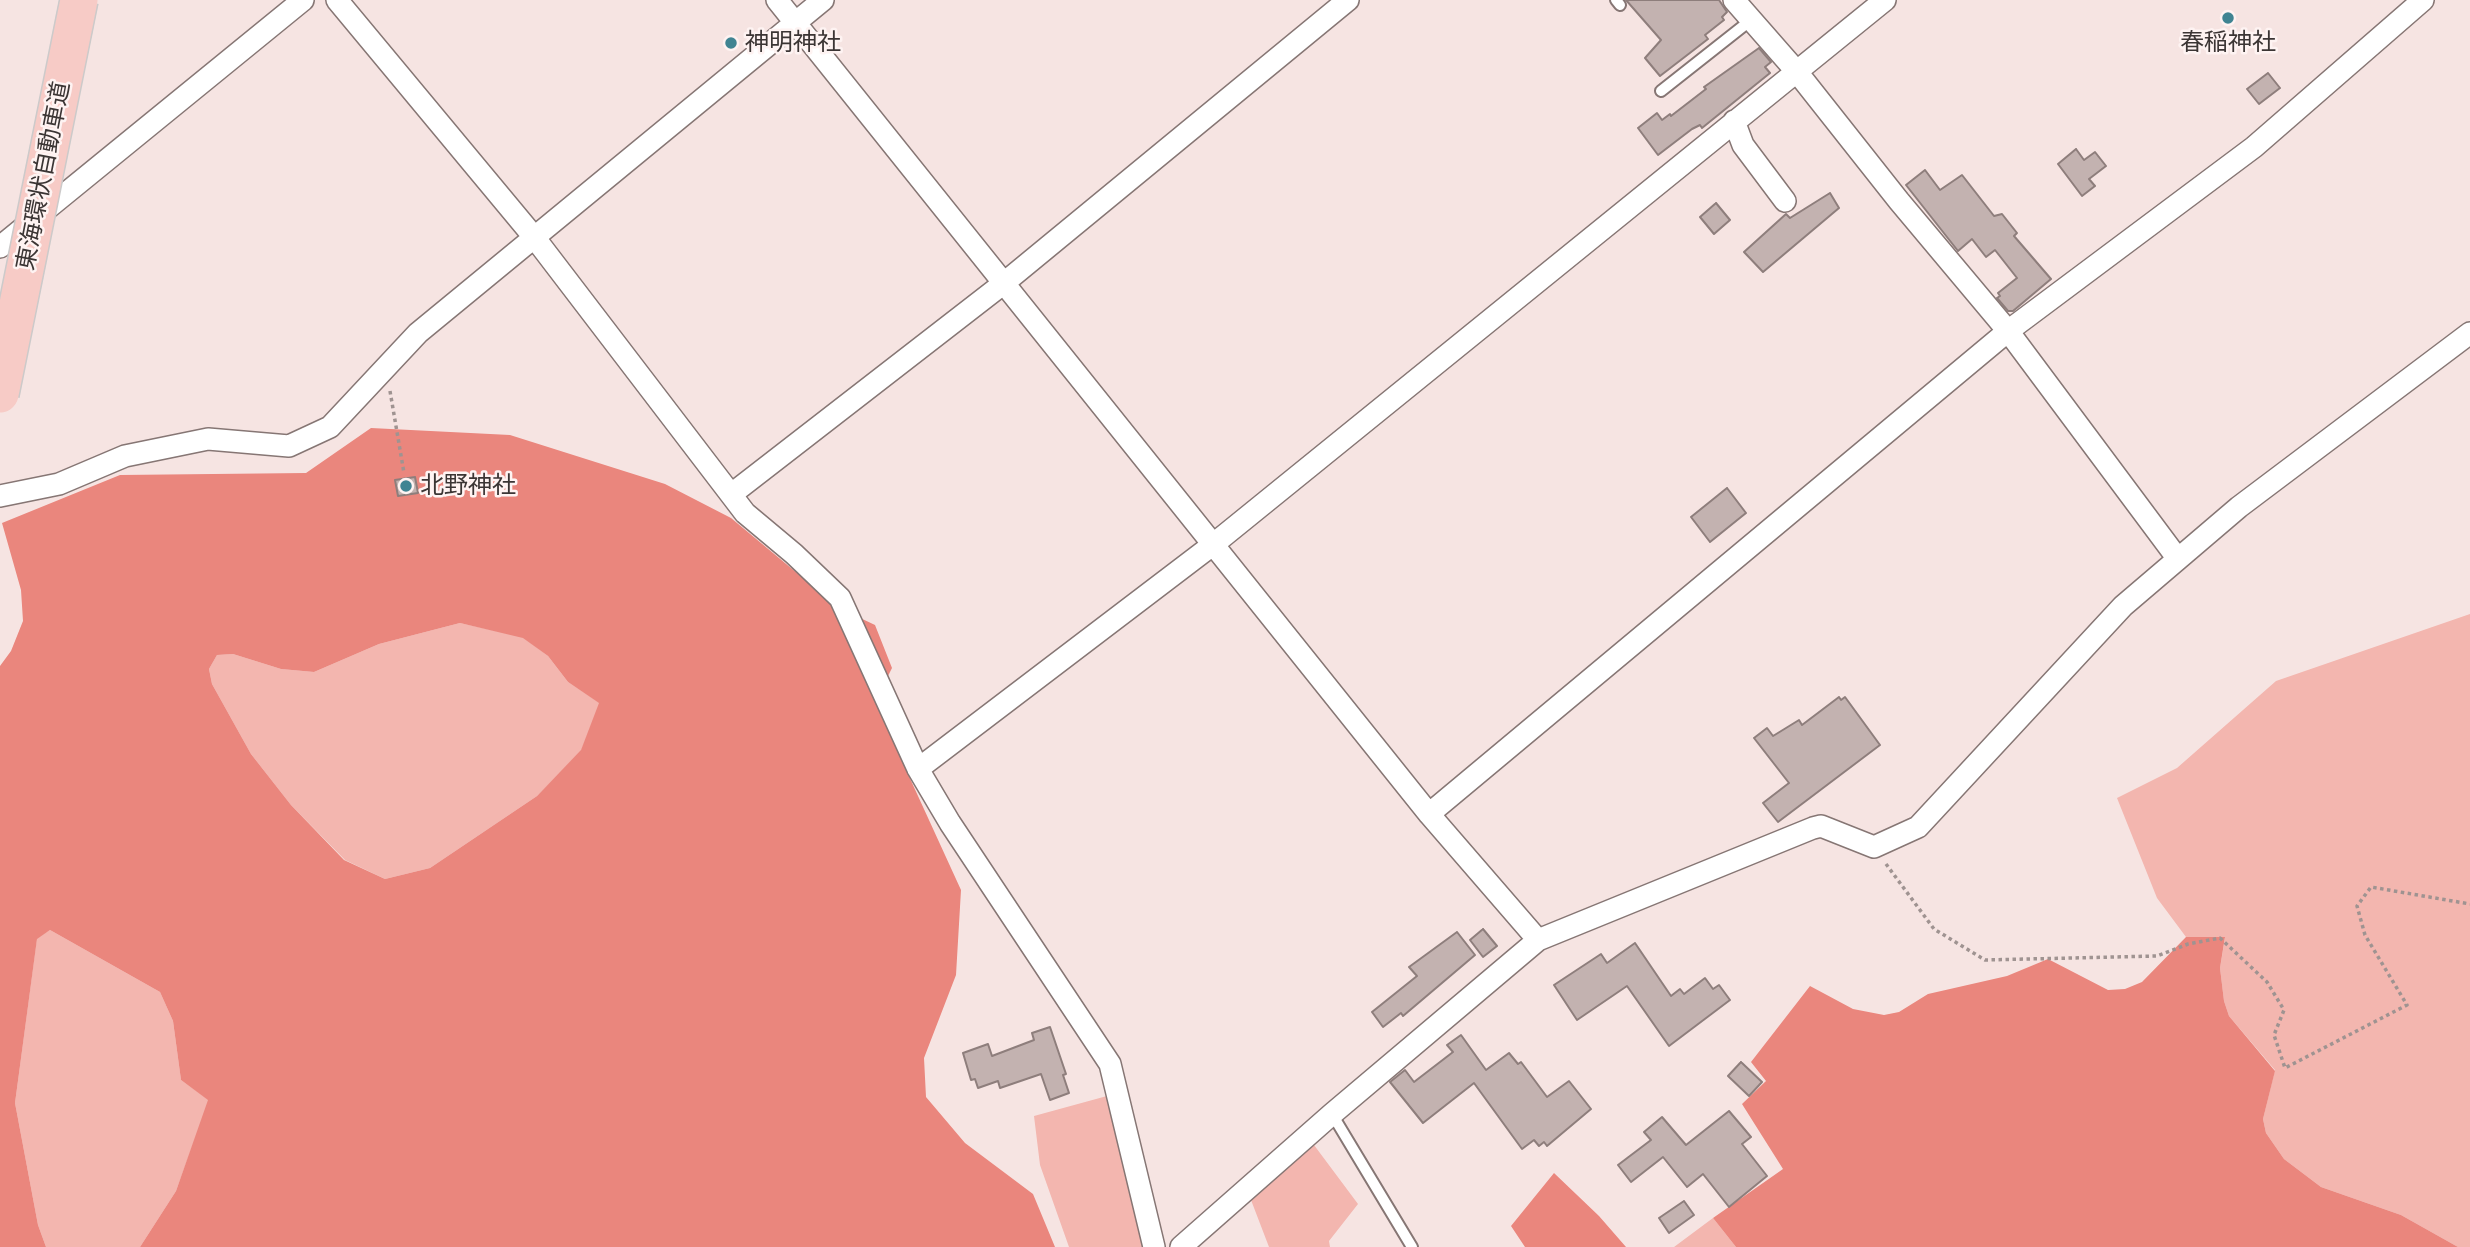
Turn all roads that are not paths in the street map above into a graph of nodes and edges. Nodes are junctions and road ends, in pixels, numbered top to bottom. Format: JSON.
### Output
{"nodes":[{"id":1,"x":79,"y":0,"type":"edge"},
{"id":2,"x":303,"y":0,"type":"edge"},
{"id":3,"x":337,"y":0,"type":"edge"},
{"id":4,"x":777,"y":0,"type":"edge"},
{"id":5,"x":823,"y":0,"type":"edge"},
{"id":6,"x":1348,"y":0,"type":"edge"},
{"id":7,"x":1734,"y":0,"type":"edge"},
{"id":8,"x":1885,"y":0,"type":"edge"},
{"id":9,"x":2423,"y":0,"type":"edge"},
{"id":10,"x":1751,"y":20,"type":"junction"},
{"id":11,"x":796,"y":22,"type":"junction"},
{"id":12,"x":1797,"y":72,"type":"junction"},
{"id":13,"x":1661,"y":91,"type":"dead end"},
{"id":14,"x":1734,"y":121,"type":"junction"},
{"id":15,"x":1785,"y":201,"type":"dead end"},
{"id":16,"x":534,"y":237,"type":"junction"},
{"id":17,"x":0,"y":247,"type":"edge"},
{"id":18,"x":1004,"y":283,"type":"junction"},
{"id":19,"x":2008,"y":331,"type":"junction"},
{"id":20,"x":2470,"y":334,"type":"edge"},
{"id":21,"x":0,"y":394,"type":"edge"},
{"id":22,"x":733,"y":494,"type":"junction"},
{"id":23,"x":0,"y":496,"type":"edge"},
{"id":24,"x":1215,"y":543,"type":"junction"},
{"id":25,"x":2178,"y":559,"type":"junction"},
{"id":26,"x":918,"y":769,"type":"junction"},
{"id":27,"x":1429,"y":814,"type":"junction"},
{"id":28,"x":1538,"y":940,"type":"junction"},
{"id":29,"x":1332,"y":1114,"type":"junction"},
{"id":30,"x":1154,"y":1247,"type":"edge"},
{"id":31,"x":1181,"y":1247,"type":"edge"},
{"id":32,"x":1412,"y":1247,"type":"edge"}],
"edges":[{"from":1,"to":21,"type":"highway","name":"東海環状自動車道","bridge":true},
{"from":2,"to":17,"type":"street"},
{"from":3,"to":16,"type":"street"},
{"from":4,"to":11,"type":"street"},
{"from":5,"to":11,"type":"street"},
{"from":6,"to":18,"type":"street"},
{"from":7,"to":10,"type":"street"},
{"from":8,"to":12,"type":"street"},
{"from":9,"to":19,"type":"street"},
{"from":10,"to":12,"type":"street"},
{"from":10,"to":13,"type":"lane"},
{"from":11,"to":16,"type":"street"},
{"from":11,"to":18,"type":"street"},
{"from":12,"to":14,"type":"street"},
{"from":12,"to":19,"type":"street"},
{"from":14,"to":15,"type":"street"},
{"from":14,"to":24,"type":"street"},
{"from":16,"to":22,"type":"street"},
{"from":16,"to":23,"type":"street"},
{"from":18,"to":22,"type":"street"},
{"from":18,"to":24,"type":"street"},
{"from":19,"to":25,"type":"street"},
{"from":19,"to":27,"type":"street"},
{"from":20,"to":25,"type":"street"},
{"from":22,"to":26,"type":"street"},
{"from":24,"to":26,"type":"street"},
{"from":24,"to":27,"type":"street"},
{"from":25,"to":28,"type":"street"},
{"from":26,"to":30,"type":"street"},
{"from":27,"to":28,"type":"street"},
{"from":28,"to":29,"type":"street"},
{"from":29,"to":31,"type":"street"},
{"from":29,"to":32,"type":"lane"}]}
